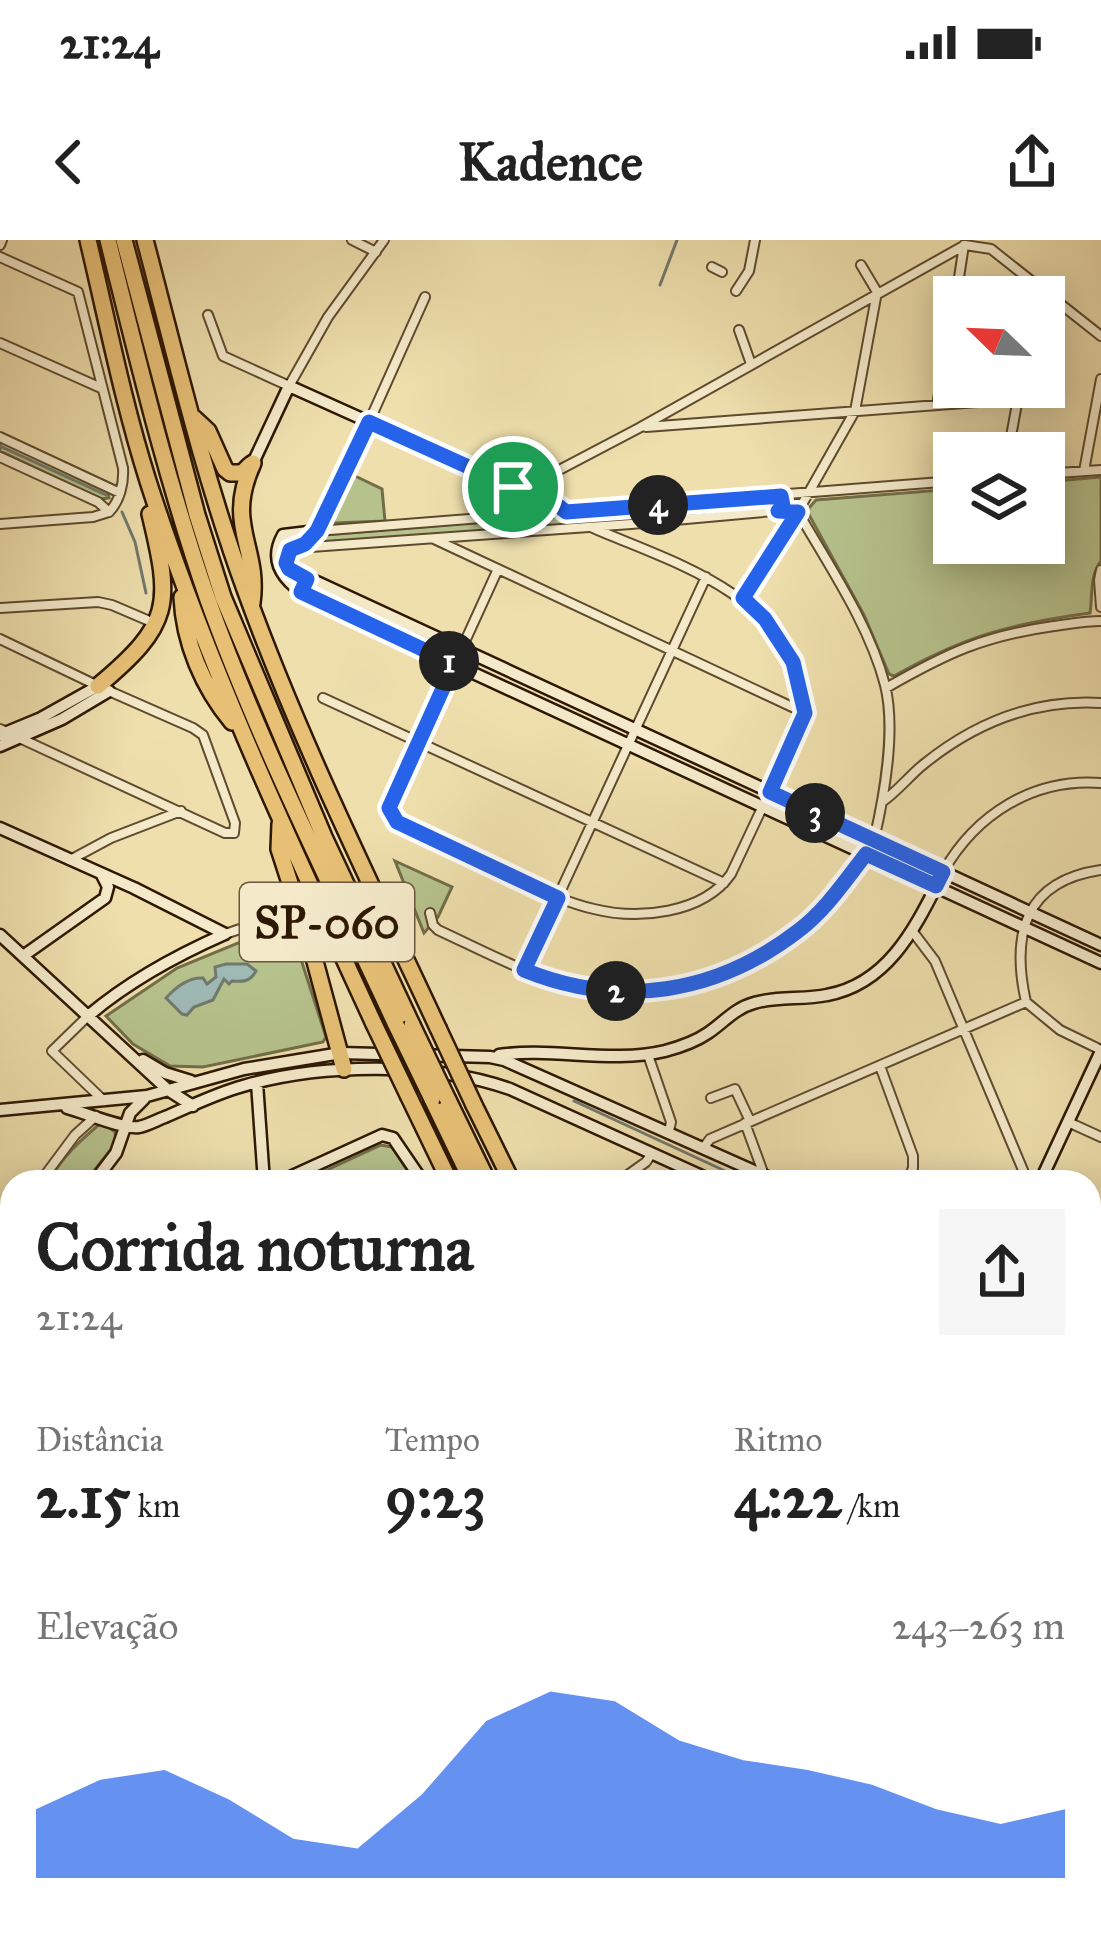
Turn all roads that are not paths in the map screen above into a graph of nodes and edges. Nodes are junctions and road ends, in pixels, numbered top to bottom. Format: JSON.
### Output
{"nodes":[{"id":1,"x":88,"y":240,"type":"edge"},
{"id":2,"x":108,"y":240,"type":"edge"},
{"id":3,"x":124,"y":240,"type":"edge"},
{"id":4,"x":145,"y":240,"type":"edge"},
{"id":5,"x":352,"y":240,"type":"edge"},
{"id":6,"x":384,"y":240,"type":"edge"},
{"id":7,"x":755,"y":240,"type":"edge"},
{"id":8,"x":964,"y":244,"type":"junction"},
{"id":9,"x":376,"y":251,"type":"junction"},
{"id":10,"x":0,"y":257,"type":"edge"},
{"id":11,"x":861,"y":265,"type":"dead end"},
{"id":12,"x":959,"y":276,"type":"edge"},
{"id":13,"x":1021,"y":276,"type":"edge"},
{"id":14,"x":736,"y":291,"type":"dead end"},
{"id":15,"x":877,"y":292,"type":"junction"},
{"id":16,"x":425,"y":297,"type":"dead end"},
{"id":17,"x":1065,"y":311,"type":"edge"},
{"id":18,"x":208,"y":315,"type":"dead end"},
{"id":19,"x":739,"y":330,"type":"dead end"},
{"id":20,"x":1101,"y":336,"type":"edge"},
{"id":21,"x":0,"y":343,"type":"edge"},
{"id":22,"x":751,"y":364,"type":"junction"},
{"id":23,"x":1101,"y":379,"type":"edge"},
{"id":24,"x":289,"y":386,"type":"junction"},
{"id":25,"x":101,"y":388,"type":"junction"},
{"id":26,"x":933,"y":405,"type":"edge"},
{"id":27,"x":855,"y":411,"type":"junction"},
{"id":28,"x":192,"y":416,"type":"junction"},
{"id":29,"x":369,"y":422,"type":"junction"},
{"id":30,"x":639,"y":428,"type":"junction"},
{"id":31,"x":0,"y":436,"type":"edge"},
{"id":32,"x":0,"y":457,"type":"edge"},
{"id":33,"x":253,"y":463,"type":"junction"},
{"id":34,"x":1101,"y":470,"type":"edge"},
{"id":35,"x":1084,"y":471,"type":"junction"},
{"id":36,"x":1065,"y":472,"type":"edge"},
{"id":37,"x":146,"y":476,"type":"junction"},
{"id":38,"x":933,"y":483,"type":"edge"},
{"id":39,"x":533,"y":485,"type":"junction"},
{"id":40,"x":120,"y":493,"type":"junction"},
{"id":41,"x":808,"y":494,"type":"junction"},
{"id":42,"x":781,"y":496,"type":"junction"},
{"id":43,"x":778,"y":511,"type":"junction"},
{"id":44,"x":109,"y":512,"type":"junction"},
{"id":45,"x":566,"y":512,"type":"junction"},
{"id":46,"x":798,"y":512,"type":"junction"},
{"id":47,"x":0,"y":524,"type":"edge"},
{"id":48,"x":631,"y":524,"type":"junction"},
{"id":49,"x":591,"y":527,"type":"junction"},
{"id":50,"x":317,"y":531,"type":"junction"},
{"id":51,"x":469,"y":536,"type":"junction"},
{"id":52,"x":433,"y":538,"type":"junction"},
{"id":53,"x":629,"y":544,"type":"junction"},
{"id":54,"x":296,"y":548,"type":"junction"},
{"id":55,"x":464,"y":554,"type":"junction"},
{"id":56,"x":498,"y":569,"type":"junction"},
{"id":57,"x":1101,"y":570,"type":"edge"},
{"id":58,"x":706,"y":578,"type":"junction"},
{"id":59,"x":307,"y":579,"type":"junction"},
{"id":60,"x":301,"y":592,"type":"junction"},
{"id":61,"x":743,"y":598,"type":"junction"},
{"id":62,"x":251,"y":606,"type":"junction"},
{"id":63,"x":1101,"y":607,"type":"edge"},
{"id":64,"x":0,"y":608,"type":"edge"},
{"id":65,"x":147,"y":620,"type":"dead end"},
{"id":66,"x":1101,"y":622,"type":"edge"},
{"id":67,"x":0,"y":639,"type":"edge"},
{"id":68,"x":461,"y":650,"type":"junction"},
{"id":69,"x":672,"y":650,"type":"junction"},
{"id":70,"x":454,"y":664,"type":"junction"},
{"id":71,"x":886,"y":688,"type":"junction"},
{"id":72,"x":104,"y":689,"type":"junction"},
{"id":73,"x":322,"y":698,"type":"dead end"},
{"id":74,"x":1101,"y":703,"type":"edge"},
{"id":75,"x":805,"y":713,"type":"junction"},
{"id":76,"x":635,"y":730,"type":"junction"},
{"id":77,"x":3,"y":732,"type":"edge"},
{"id":78,"x":22,"y":739,"type":"junction"},
{"id":79,"x":418,"y":744,"type":"junction"},
{"id":80,"x":628,"y":744,"type":"junction"},
{"id":81,"x":0,"y":746,"type":"edge"},
{"id":82,"x":1101,"y":783,"type":"edge"},
{"id":83,"x":770,"y":792,"type":"junction"},
{"id":84,"x":882,"y":802,"type":"junction"},
{"id":85,"x":763,"y":806,"type":"junction"},
{"id":86,"x":181,"y":811,"type":"junction"},
{"id":87,"x":280,"y":819,"type":"junction"},
{"id":88,"x":592,"y":823,"type":"junction"},
{"id":89,"x":0,"y":828,"type":"edge"},
{"id":90,"x":874,"y":841,"type":"junction"},
{"id":91,"x":866,"y":854,"type":"junction"},
{"id":92,"x":69,"y":860,"type":"junction"},
{"id":93,"x":1101,"y":870,"type":"edge"},
{"id":94,"x":943,"y":872,"type":"junction"},
{"id":95,"x":102,"y":875,"type":"junction"},
{"id":96,"x":724,"y":884,"type":"junction"},
{"id":97,"x":936,"y":886,"type":"junction"},
{"id":98,"x":134,"y":888,"type":"junction"},
{"id":99,"x":105,"y":898,"type":"junction"},
{"id":100,"x":558,"y":898,"type":"junction"},
{"id":101,"x":430,"y":913,"type":"dead end"},
{"id":102,"x":1031,"y":913,"type":"junction"},
{"id":103,"x":285,"y":914,"type":"dead end"},
{"id":104,"x":1025,"y":928,"type":"junction"},
{"id":105,"x":913,"y":932,"type":"junction"},
{"id":106,"x":225,"y":934,"type":"junction"},
{"id":107,"x":0,"y":935,"type":"edge"},
{"id":108,"x":1101,"y":945,"type":"edge"},
{"id":109,"x":23,"y":956,"type":"junction"},
{"id":110,"x":1101,"y":963,"type":"edge"},
{"id":111,"x":524,"y":970,"type":"junction"},
{"id":112,"x":1027,"y":1002,"type":"junction"},
{"id":113,"x":88,"y":1016,"type":"junction"},
{"id":114,"x":404,"y":1025,"type":"junction"},
{"id":115,"x":964,"y":1029,"type":"junction"},
{"id":116,"x":1101,"y":1050,"type":"edge"},
{"id":117,"x":131,"y":1054,"type":"junction"},
{"id":118,"x":648,"y":1054,"type":"junction"},
{"id":119,"x":490,"y":1057,"type":"junction"},
{"id":120,"x":288,"y":1061,"type":"junction"},
{"id":121,"x":342,"y":1061,"type":"junction"},
{"id":122,"x":880,"y":1066,"type":"junction"},
{"id":123,"x":220,"y":1075,"type":"junction"},
{"id":124,"x":194,"y":1082,"type":"junction"},
{"id":125,"x":257,"y":1083,"type":"junction"},
{"id":126,"x":167,"y":1090,"type":"junction"},
{"id":127,"x":220,"y":1095,"type":"junction"},
{"id":128,"x":147,"y":1096,"type":"junction"},
{"id":129,"x":711,"y":1098,"type":"dead end"},
{"id":130,"x":440,"y":1100,"type":"junction"},
{"id":131,"x":104,"y":1101,"type":"junction"},
{"id":132,"x":58,"y":1106,"type":"junction"},
{"id":133,"x":193,"y":1106,"type":"junction"},
{"id":134,"x":0,"y":1110,"type":"edge"},
{"id":135,"x":97,"y":1116,"type":"junction"},
{"id":136,"x":748,"y":1122,"type":"junction"},
{"id":137,"x":1068,"y":1122,"type":"junction"},
{"id":138,"x":128,"y":1126,"type":"junction"},
{"id":139,"x":669,"y":1132,"type":"junction"},
{"id":140,"x":1101,"y":1137,"type":"edge"},
{"id":141,"x":704,"y":1147,"type":"junction"},
{"id":142,"x":652,"y":1153,"type":"junction"},
{"id":143,"x":49,"y":1170,"type":"edge"},
{"id":144,"x":103,"y":1170,"type":"edge"},
{"id":145,"x":263,"y":1170,"type":"edge"},
{"id":146,"x":305,"y":1170,"type":"edge"},
{"id":147,"x":415,"y":1170,"type":"edge"},
{"id":148,"x":444,"y":1170,"type":"edge"},
{"id":149,"x":467,"y":1170,"type":"edge"},
{"id":150,"x":481,"y":1170,"type":"edge"},
{"id":151,"x":506,"y":1170,"type":"edge"},
{"id":152,"x":635,"y":1170,"type":"edge"},
{"id":153,"x":685,"y":1170,"type":"edge"},
{"id":154,"x":753,"y":1170,"type":"edge"},
{"id":155,"x":762,"y":1170,"type":"edge"},
{"id":156,"x":912,"y":1170,"type":"edge"},
{"id":157,"x":1023,"y":1170,"type":"edge"},
{"id":158,"x":1046,"y":1170,"type":"edge"}],
"edges":[{"from":1,"to":37,"type":"highway"},
{"from":2,"to":114,"type":"highway","number":"SP-060"},
{"from":3,"to":114,"type":"highway","number":"SP-060"},
{"from":4,"to":28,"type":"highway","number":"SP-060"},
{"from":5,"to":9,"type":"street"},
{"from":6,"to":9,"type":"street"},
{"from":7,"to":14,"type":"street"},
{"from":8,"to":12,"type":"street"},
{"from":8,"to":13,"type":"street"},
{"from":8,"to":15,"type":"street"},
{"from":9,"to":24,"type":"street"},
{"from":10,"to":25,"type":"street"},
{"from":11,"to":15,"type":"street"},
{"from":15,"to":22,"type":"street"},
{"from":15,"to":27,"type":"street"},
{"from":16,"to":29,"type":"street"},
{"from":17,"to":20,"type":"street"},
{"from":18,"to":24,"type":"street"},
{"from":19,"to":22,"type":"street"},
{"from":21,"to":25,"type":"street"},
{"from":22,"to":30,"type":"street"},
{"from":23,"to":35,"type":"street"},
{"from":24,"to":29,"type":"main road"},
{"from":24,"to":33,"type":"main road"},
{"from":25,"to":40,"type":"street"},
{"from":26,"to":27,"type":"street"},
{"from":27,"to":30,"type":"street"},
{"from":27,"to":41,"type":"street"},
{"from":28,"to":33,"type":"highway"},
{"from":28,"to":62,"type":"highway","number":"SP-060"},
{"from":29,"to":39,"type":"street"},
{"from":29,"to":50,"type":"main road"},
{"from":30,"to":39,"type":"street"},
{"from":31,"to":40,"type":"street"},
{"from":32,"to":44,"type":"street"},
{"from":33,"to":62,"type":"highway"},
{"from":34,"to":35,"type":"street"},
{"from":35,"to":36,"type":"street"},
{"from":37,"to":72,"type":"highway"},
{"from":37,"to":87,"type":"highway","number":"SP-060"},
{"from":38,"to":41,"type":"street"},
{"from":39,"to":45,"type":"street"},
{"from":40,"to":44,"type":"street"},
{"from":41,"to":42,"type":"street"},
{"from":41,"to":46,"type":"street"},
{"from":42,"to":43,"type":"street"},
{"from":42,"to":45,"type":"street"},
{"from":43,"to":46,"type":"street"},
{"from":43,"to":48,"type":"street"},
{"from":44,"to":47,"type":"street"},
{"from":45,"to":50,"type":"street"},
{"from":46,"to":61,"type":"street"},
{"from":46,"to":71,"type":"street"},
{"from":48,"to":49,"type":"street"},
{"from":48,"to":53,"type":"street"},
{"from":49,"to":51,"type":"street"},
{"from":49,"to":53,"type":"street"},
{"from":50,"to":54,"type":"main road"},
{"from":50,"to":60,"type":"main road"},
{"from":51,"to":52,"type":"street"},
{"from":51,"to":55,"type":"street"},
{"from":52,"to":54,"type":"street"},
{"from":52,"to":55,"type":"street"},
{"from":53,"to":58,"type":"street"},
{"from":54,"to":59,"type":"main road"},
{"from":55,"to":56,"type":"street"},
{"from":56,"to":68,"type":"street"},
{"from":56,"to":69,"type":"street"},
{"from":57,"to":63,"type":"street"},
{"from":58,"to":61,"type":"street"},
{"from":58,"to":69,"type":"street"},
{"from":59,"to":60,"type":"main road"},
{"from":59,"to":68,"type":"main road"},
{"from":60,"to":70,"type":"main road"},
{"from":61,"to":75,"type":"street"},
{"from":62,"to":151,"type":"highway","number":"SP-060","bridge":true},
{"from":64,"to":65,"type":"street"},
{"from":66,"to":71,"type":"street"},
{"from":67,"to":72,"type":"street"},
{"from":68,"to":70,"type":"street"},
{"from":68,"to":76,"type":"main road"},
{"from":69,"to":75,"type":"street"},
{"from":69,"to":76,"type":"street"},
{"from":70,"to":79,"type":"street"},
{"from":70,"to":80,"type":"main road"},
{"from":71,"to":84,"type":"street"},
{"from":72,"to":77,"type":"main road"},
{"from":72,"to":78,"type":"main road"},
{"from":72,"to":86,"type":"street"},
{"from":73,"to":79,"type":"street"},
{"from":74,"to":84,"type":"street"},
{"from":75,"to":83,"type":"street"},
{"from":76,"to":80,"type":"street"},
{"from":76,"to":83,"type":"main road"},
{"from":77,"to":78,"type":"street"},
{"from":78,"to":81,"type":"main road"},
{"from":78,"to":86,"type":"street"},
{"from":79,"to":88,"type":"street"},
{"from":79,"to":100,"type":"street"},
{"from":80,"to":85,"type":"main road"},
{"from":80,"to":88,"type":"street"},
{"from":82,"to":94,"type":"street"},
{"from":83,"to":85,"type":"street"},
{"from":83,"to":90,"type":"main road"},
{"from":84,"to":90,"type":"street"},
{"from":85,"to":91,"type":"main road"},
{"from":85,"to":96,"type":"street"},
{"from":86,"to":92,"type":"street"},
{"from":87,"to":121,"type":"highway"},
{"from":87,"to":148,"type":"highway","number":"SP-060","bridge":true},
{"from":88,"to":96,"type":"street"},
{"from":88,"to":100,"type":"street"},
{"from":89,"to":92,"type":"main road"},
{"from":90,"to":91,"type":"street"},
{"from":90,"to":94,"type":"main road"},
{"from":91,"to":97,"type":"main road"},
{"from":91,"to":111,"type":"street"},
{"from":92,"to":95,"type":"main road"},
{"from":93,"to":102,"type":"street"},
{"from":94,"to":97,"type":"main road"},
{"from":94,"to":102,"type":"main road"},
{"from":95,"to":98,"type":"main road"},
{"from":95,"to":99,"type":"main road"},
{"from":96,"to":100,"type":"street"},
{"from":97,"to":104,"type":"main road"},
{"from":97,"to":105,"type":"main road"},
{"from":98,"to":99,"type":"main road"},
{"from":98,"to":106,"type":"main road"},
{"from":99,"to":109,"type":"main road"},
{"from":100,"to":111,"type":"street"},
{"from":101,"to":111,"type":"street"},
{"from":102,"to":104,"type":"street"},
{"from":102,"to":108,"type":"main road"},
{"from":103,"to":106,"type":"street"},
{"from":104,"to":110,"type":"main road"},
{"from":104,"to":112,"type":"street"},
{"from":105,"to":115,"type":"street"},
{"from":105,"to":118,"type":"main road"},
{"from":106,"to":113,"type":"main road"},
{"from":107,"to":109,"type":"main road"},
{"from":109,"to":113,"type":"main road"},
{"from":112,"to":115,"type":"street"},
{"from":112,"to":116,"type":"street"},
{"from":113,"to":117,"type":"main road"},
{"from":113,"to":131,"type":"street"},
{"from":114,"to":130,"type":"highway","number":"SP-060","bridge":true},
{"from":115,"to":122,"type":"street"},
{"from":115,"to":157,"type":"street"},
{"from":116,"to":137,"type":"main road"},
{"from":117,"to":124,"type":"main road"},
{"from":117,"to":126,"type":"main road"},
{"from":118,"to":119,"type":"main road"},
{"from":118,"to":139,"type":"street"},
{"from":119,"to":121,"type":"main road"},
{"from":119,"to":139,"type":"main road"},
{"from":120,"to":121,"type":"main road"},
{"from":120,"to":123,"type":"main road"},
{"from":120,"to":125,"type":"main road"},
{"from":121,"to":125,"type":"main road"},
{"from":121,"to":142,"type":"main road"},
{"from":122,"to":136,"type":"street"},
{"from":122,"to":156,"type":"street"},
{"from":123,"to":124,"type":"main road"},
{"from":123,"to":127,"type":"main road"},
{"from":124,"to":126,"type":"main road"},
{"from":125,"to":127,"type":"main road"},
{"from":125,"to":145,"type":"main road"},
{"from":126,"to":128,"type":"main road"},
{"from":126,"to":133,"type":"main road"},
{"from":127,"to":133,"type":"main road"},
{"from":128,"to":131,"type":"main road"},
{"from":128,"to":138,"type":"main road"},
{"from":129,"to":136,"type":"street"},
{"from":130,"to":149,"type":"highway","number":"SP-060"},
{"from":130,"to":150,"type":"highway","number":"SP-060"},
{"from":131,"to":132,"type":"main road"},
{"from":132,"to":134,"type":"main road"},
{"from":132,"to":135,"type":"main road"},
{"from":133,"to":138,"type":"main road"},
{"from":135,"to":138,"type":"main road"},
{"from":135,"to":143,"type":"street"},
{"from":136,"to":141,"type":"street"},
{"from":136,"to":155,"type":"street"},
{"from":137,"to":140,"type":"street"},
{"from":137,"to":158,"type":"main road"},
{"from":138,"to":144,"type":"main road"},
{"from":139,"to":141,"type":"main road"},
{"from":141,"to":154,"type":"main road"},
{"from":142,"to":152,"type":"street"},
{"from":142,"to":153,"type":"main road"},
{"from":146,"to":147,"type":"main road"}]}
